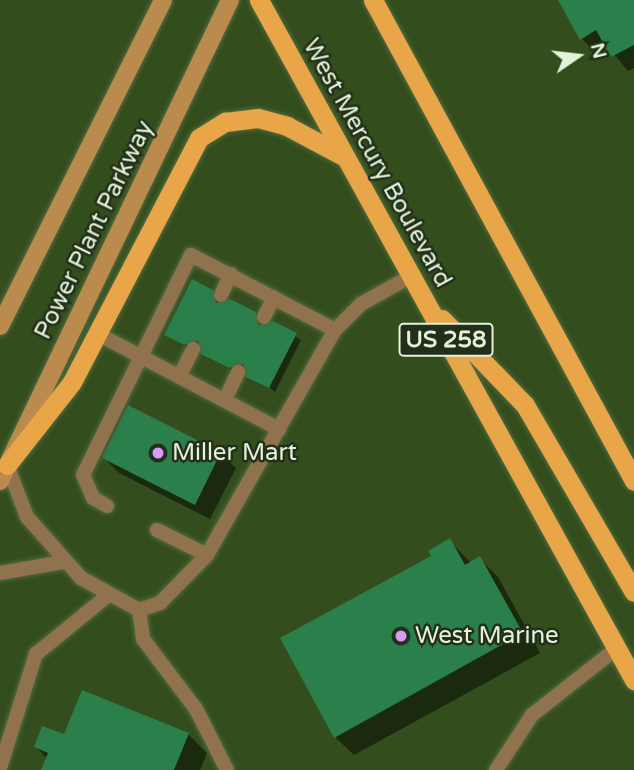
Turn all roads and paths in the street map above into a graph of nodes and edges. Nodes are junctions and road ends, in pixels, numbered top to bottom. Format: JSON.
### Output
{"nodes":[{"id":1,"x":163,"y":0,"type":"edge"},
{"id":2,"x":230,"y":0,"type":"edge"},
{"id":3,"x":260,"y":0,"type":"edge"},
{"id":4,"x":373,"y":0,"type":"edge"},
{"id":5,"x":345,"y":157,"type":"junction"},
{"id":6,"x":231,"y":274,"type":"junction"},
{"id":7,"x":411,"y":276,"type":"junction"},
{"id":8,"x":221,"y":295,"type":"dead end"},
{"id":9,"x":274,"y":297,"type":"junction"},
{"id":10,"x":426,"y":303,"type":"junction"},
{"id":11,"x":264,"y":317,"type":"dead end"},
{"id":12,"x":1,"y":322,"type":"edge"},
{"id":13,"x":335,"y":330,"type":"junction"},
{"id":14,"x":96,"y":333,"type":"junction"},
{"id":15,"x":193,"y":349,"type":"dead end"},
{"id":16,"x":139,"y":352,"type":"junction"},
{"id":17,"x":238,"y":372,"type":"dead end"},
{"id":18,"x":181,"y":373,"type":"junction"},
{"id":19,"x":226,"y":397,"type":"junction"},
{"id":20,"x":279,"y":429,"type":"junction"},
{"id":21,"x":4,"y":473,"type":"edge"},
{"id":22,"x":634,"y":481,"type":"edge"},
{"id":23,"x":107,"y":506,"type":"dead end"},
{"id":24,"x":157,"y":530,"type":"dead end"},
{"id":25,"x":207,"y":555,"type":"junction"},
{"id":26,"x":64,"y":562,"type":"junction"},
{"id":27,"x":0,"y":573,"type":"edge"},
{"id":28,"x":634,"y":592,"type":"edge"},
{"id":29,"x":106,"y":597,"type":"junction"},
{"id":30,"x":139,"y":610,"type":"junction"},
{"id":31,"x":617,"y":649,"type":"junction"},
{"id":32,"x":634,"y":680,"type":"edge"},
{"id":33,"x":0,"y":768,"type":"edge"},
{"id":34,"x":227,"y":770,"type":"edge"},
{"id":35,"x":496,"y":770,"type":"edge"}],
"edges":[{"from":1,"to":12,"type":"main road","name":"Power Plant Parkway"},
{"from":2,"to":21,"type":"main road","name":"Power Plant Parkway"},
{"from":3,"to":5,"type":"highway","name":"West Mercury Boulevard","number":"US 258"},
{"from":4,"to":22,"type":"highway"},
{"from":5,"to":7,"type":"highway","name":"West Mercury Boulevard","number":"US 258"},
{"from":5,"to":14,"type":"highway"},
{"from":6,"to":8,"type":"lane"},
{"from":6,"to":9,"type":"lane"},
{"from":6,"to":16,"type":"lane"},
{"from":7,"to":10,"type":"highway","name":"West Mercury Boulevard","number":"US 258"},
{"from":7,"to":13,"type":"lane"},
{"from":9,"to":11,"type":"lane"},
{"from":9,"to":13,"type":"lane"},
{"from":10,"to":28,"type":"highway"},
{"from":10,"to":31,"type":"highway","name":"West Mercury Boulevard","number":"US 258"},
{"from":13,"to":20,"type":"lane"},
{"from":14,"to":16,"type":"lane"},
{"from":14,"to":21,"type":"highway"},
{"from":15,"to":18,"type":"lane"},
{"from":16,"to":18,"type":"lane"},
{"from":16,"to":23,"type":"lane"},
{"from":17,"to":19,"type":"lane"},
{"from":18,"to":19,"type":"lane"},
{"from":19,"to":20,"type":"lane"},
{"from":20,"to":25,"type":"lane"},
{"from":21,"to":26,"type":"lane"},
{"from":24,"to":25,"type":"lane"},
{"from":25,"to":30,"type":"lane"},
{"from":26,"to":27,"type":"lane"},
{"from":26,"to":29,"type":"lane"},
{"from":29,"to":30,"type":"lane"},
{"from":29,"to":33,"type":"lane"},
{"from":30,"to":34,"type":"lane"},
{"from":31,"to":32,"type":"highway","name":"West Mercury Boulevard","number":"US 258"},
{"from":31,"to":35,"type":"lane"}]}
